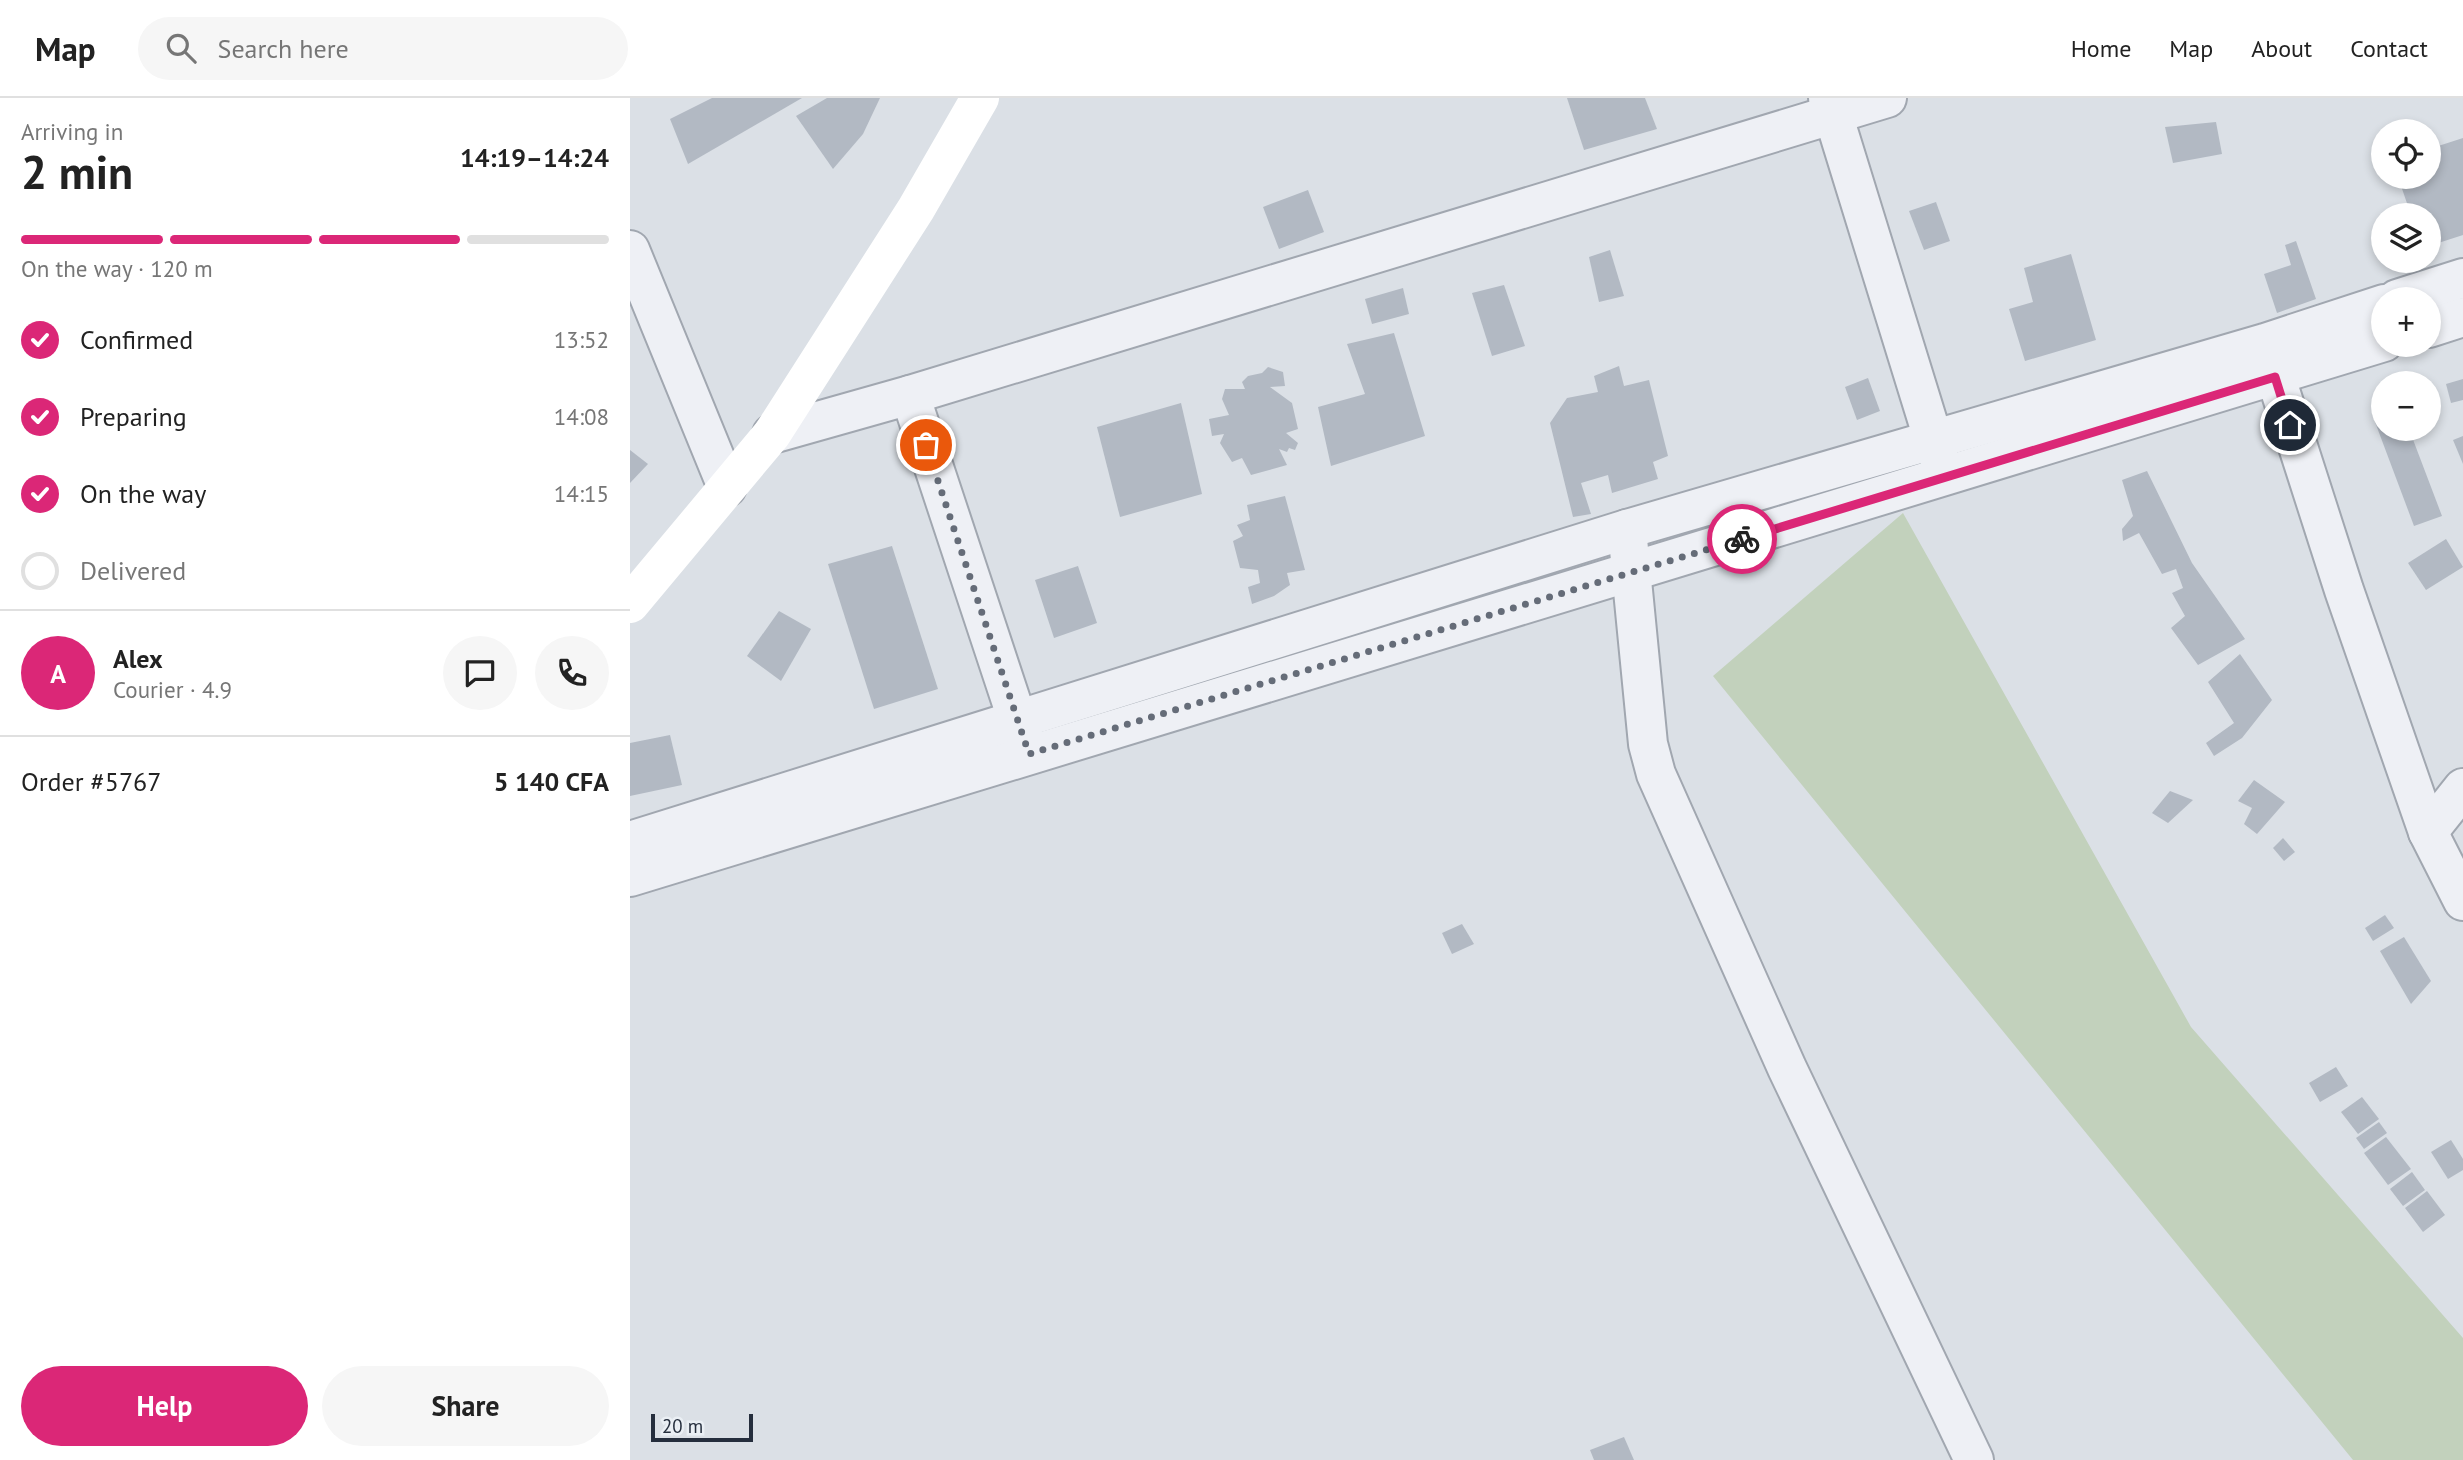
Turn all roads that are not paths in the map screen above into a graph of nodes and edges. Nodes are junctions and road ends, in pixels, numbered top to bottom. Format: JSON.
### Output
{"nodes":[{"id":1,"x":980,"y":98,"type":"edge"},
{"id":2,"x":1887,"y":98,"type":"edge"},
{"id":3,"x":1831,"y":106,"type":"edge"},
{"id":4,"x":630,"y":250,"type":"edge"},
{"id":5,"x":2463,"y":278,"type":"edge"},
{"id":6,"x":2435,"y":287,"type":"edge"},
{"id":7,"x":2371,"y":310,"type":"edge"},
{"id":8,"x":2463,"y":317,"type":"edge"},
{"id":9,"x":2441,"y":324,"type":"edge"},
{"id":10,"x":2371,"y":344,"type":"edge"},
{"id":11,"x":2270,"y":360,"type":"junction"},
{"id":12,"x":910,"y":395,"type":"junction"},
{"id":13,"x":772,"y":434,"type":"junction"},
{"id":14,"x":1933,"y":440,"type":"junction"},
{"id":15,"x":1945,"y":478,"type":"junction"},
{"id":16,"x":727,"y":487,"type":"junction"},
{"id":17,"x":1627,"y":529,"type":"junction"},
{"id":18,"x":1631,"y":573,"type":"junction"},
{"id":19,"x":630,"y":604,"type":"edge"},
{"id":20,"x":1023,"y":737,"type":"junction"},
{"id":21,"x":2463,"y":788,"type":"edge"},
{"id":22,"x":2428,"y":832,"type":"junction"},
{"id":23,"x":630,"y":841,"type":"edge"},
{"id":24,"x":630,"y":877,"type":"edge"},
{"id":25,"x":2463,"y":901,"type":"edge"},
{"id":26,"x":1974,"y":1460,"type":"edge"}],
"edges":[{"from":1,"to":13,"type":"main road"},
{"from":2,"to":3,"type":"street"},
{"from":3,"to":12,"type":"street"},
{"from":3,"to":14,"type":"street"},
{"from":4,"to":16,"type":"street"},
{"from":5,"to":6,"type":"street"},
{"from":7,"to":11,"type":"street"},
{"from":8,"to":9,"type":"street"},
{"from":10,"to":11,"type":"street"},
{"from":11,"to":14,"type":"street"},
{"from":11,"to":15,"type":"street"},
{"from":11,"to":22,"type":"street"},
{"from":12,"to":13,"type":"street"},
{"from":12,"to":20,"type":"street"},
{"from":13,"to":16,"type":"main road"},
{"from":14,"to":15,"type":"street"},
{"from":14,"to":17,"type":"street"},
{"from":15,"to":18,"type":"street"},
{"from":16,"to":19,"type":"main road"},
{"from":17,"to":18,"type":"street"},
{"from":17,"to":20,"type":"street"},
{"from":18,"to":20,"type":"street"},
{"from":18,"to":26,"type":"street"},
{"from":20,"to":23,"type":"street"},
{"from":20,"to":24,"type":"street"},
{"from":21,"to":22,"type":"street"},
{"from":22,"to":25,"type":"street"}]}
